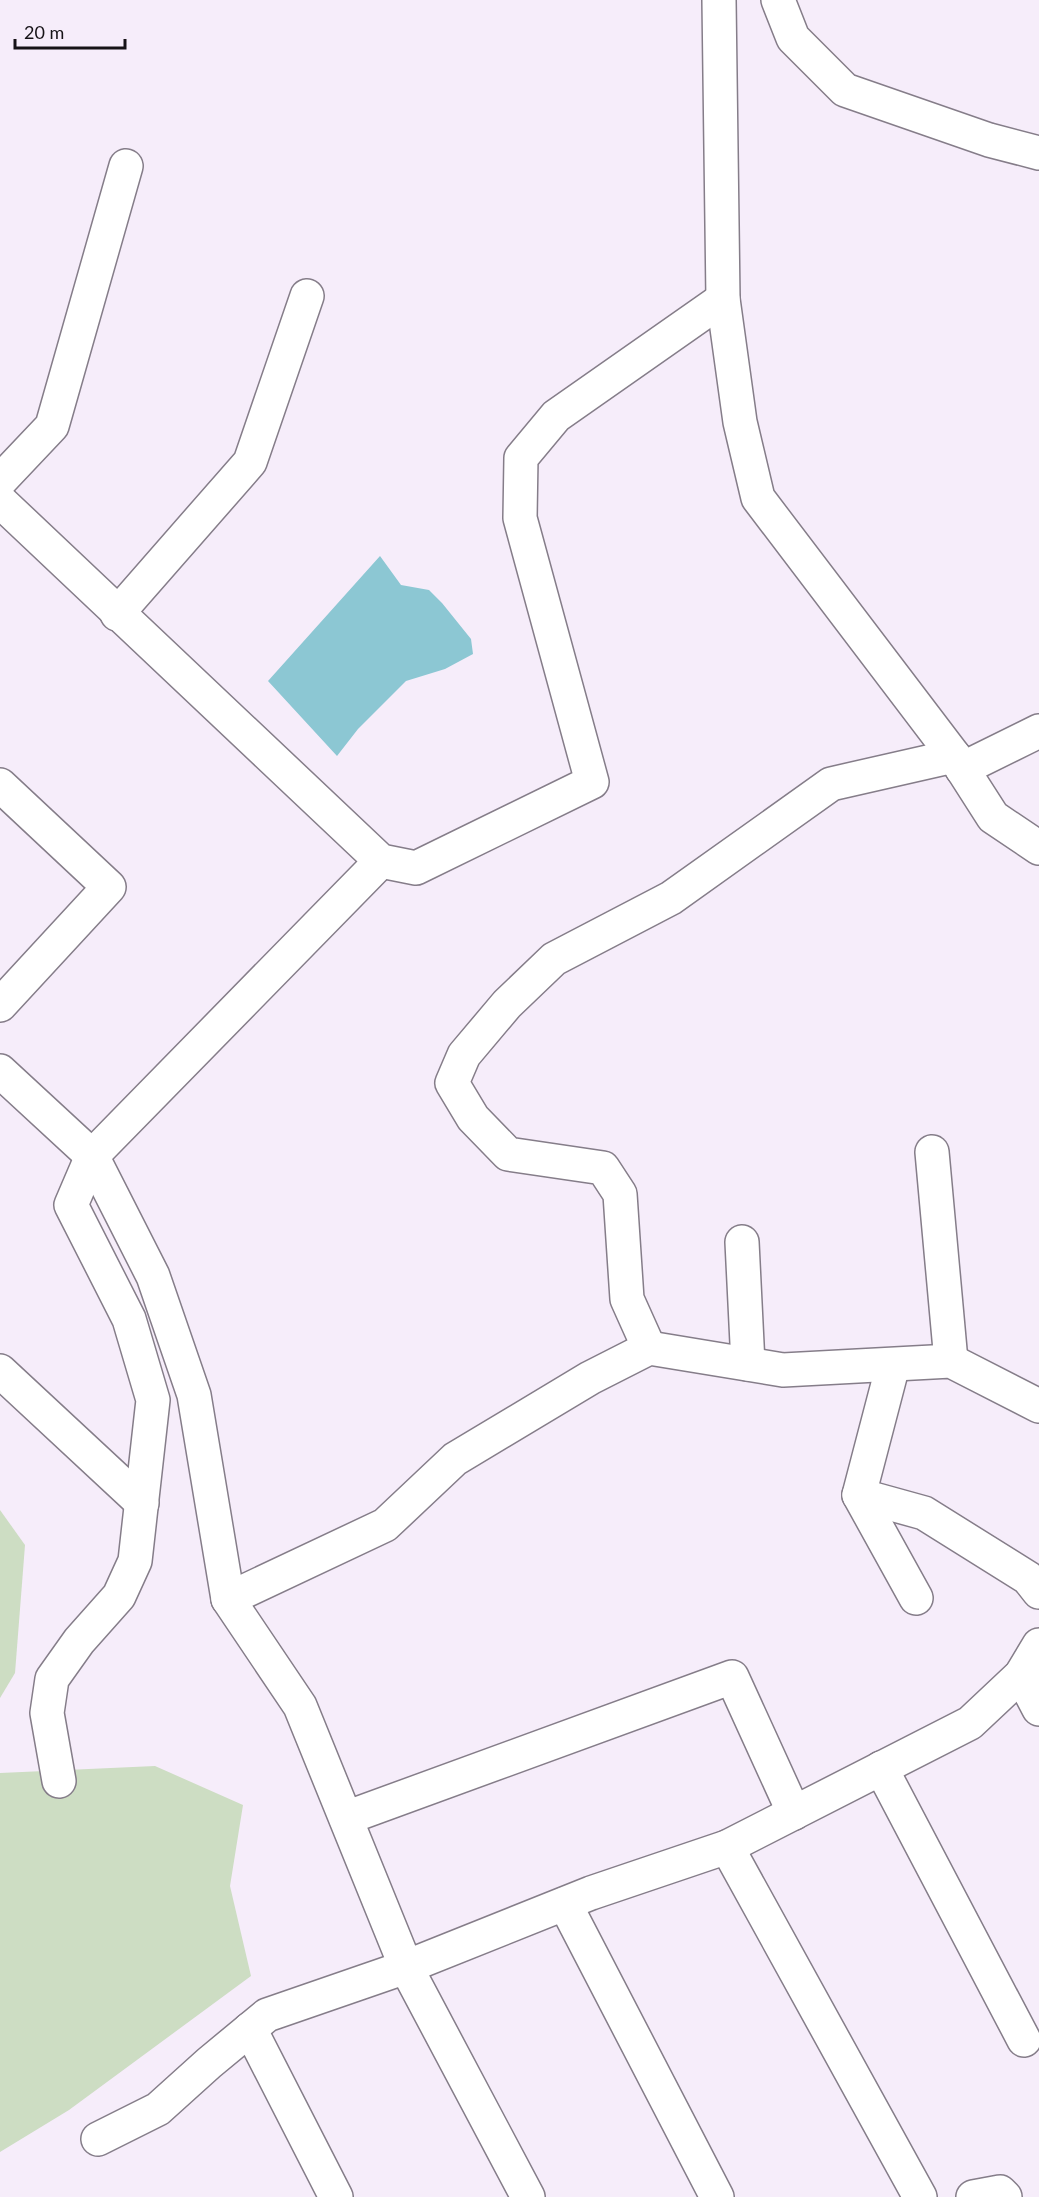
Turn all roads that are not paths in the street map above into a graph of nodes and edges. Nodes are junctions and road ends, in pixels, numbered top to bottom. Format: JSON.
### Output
{"nodes":[{"id":1,"x":719,"y":0,"type":"edge"},
{"id":2,"x":778,"y":0,"type":"edge"},
{"id":3,"x":1039,"y":153,"type":"edge"},
{"id":4,"x":126,"y":166,"type":"dead end"},
{"id":5,"x":307,"y":296,"type":"dead end"},
{"id":6,"x":723,"y":299,"type":"junction"},
{"id":7,"x":0,"y":481,"type":"edge"},
{"id":8,"x":0,"y":501,"type":"edge"},
{"id":9,"x":117,"y":614,"type":"junction"},
{"id":10,"x":1039,"y":731,"type":"edge"},
{"id":11,"x":958,"y":763,"type":"junction"},
{"id":12,"x":0,"y":784,"type":"edge"},
{"id":13,"x":1039,"y":848,"type":"edge"},
{"id":14,"x":381,"y":861,"type":"junction"},
{"id":15,"x":0,"y":1005,"type":"edge"},
{"id":16,"x":0,"y":1071,"type":"edge"},
{"id":17,"x":933,"y":1152,"type":"dead end"},
{"id":18,"x":92,"y":1156,"type":"junction"},
{"id":19,"x":742,"y":1242,"type":"dead end"},
{"id":20,"x":649,"y":1348,"type":"junction"},
{"id":21,"x":951,"y":1361,"type":"junction"},
{"id":22,"x":748,"y":1364,"type":"junction"},
{"id":23,"x":893,"y":1365,"type":"junction"},
{"id":24,"x":0,"y":1371,"type":"edge"},
{"id":25,"x":1039,"y":1406,"type":"edge"},
{"id":26,"x":859,"y":1495,"type":"junction"},
{"id":27,"x":142,"y":1503,"type":"junction"},
{"id":28,"x":1039,"y":1592,"type":"edge"},
{"id":29,"x":916,"y":1598,"type":"dead end"},
{"id":30,"x":228,"y":1599,"type":"junction"},
{"id":31,"x":1039,"y":1645,"type":"edge"},
{"id":32,"x":1021,"y":1675,"type":"junction"},
{"id":33,"x":1039,"y":1709,"type":"edge"},
{"id":34,"x":881,"y":1768,"type":"junction"},
{"id":35,"x":60,"y":1781,"type":"dead end"},
{"id":36,"x":794,"y":1812,"type":"junction"},
{"id":37,"x":346,"y":1818,"type":"junction"},
{"id":38,"x":727,"y":1847,"type":"junction"},
{"id":39,"x":565,"y":1904,"type":"junction"},
{"id":40,"x":406,"y":1967,"type":"junction"},
{"id":41,"x":250,"y":2029,"type":"junction"},
{"id":42,"x":1024,"y":2040,"type":"dead end"},
{"id":43,"x":98,"y":2139,"type":"dead end"},
{"id":44,"x":336,"y":2197,"type":"edge"},
{"id":45,"x":528,"y":2197,"type":"edge"},
{"id":46,"x":717,"y":2197,"type":"edge"},
{"id":47,"x":920,"y":2197,"type":"edge"},
{"id":48,"x":973,"y":2197,"type":"edge"},
{"id":49,"x":1005,"y":2197,"type":"edge"}],
"edges":[{"from":1,"to":6,"type":"street"},
{"from":2,"to":3,"type":"street"},
{"from":4,"to":7,"type":"street"},
{"from":5,"to":9,"type":"street"},
{"from":6,"to":11,"type":"street"},
{"from":6,"to":14,"type":"street"},
{"from":8,"to":9,"type":"street"},
{"from":9,"to":14,"type":"street"},
{"from":10,"to":11,"type":"street"},
{"from":11,"to":13,"type":"street"},
{"from":11,"to":20,"type":"street"},
{"from":12,"to":15,"type":"street"},
{"from":14,"to":18,"type":"street"},
{"from":16,"to":18,"type":"street"},
{"from":17,"to":21,"type":"street"},
{"from":18,"to":27,"type":"street"},
{"from":18,"to":30,"type":"street"},
{"from":19,"to":22,"type":"street"},
{"from":20,"to":22,"type":"street"},
{"from":20,"to":30,"type":"street"},
{"from":21,"to":23,"type":"street"},
{"from":21,"to":25,"type":"street"},
{"from":22,"to":23,"type":"street"},
{"from":23,"to":26,"type":"street"},
{"from":24,"to":27,"type":"street"},
{"from":26,"to":28,"type":"street"},
{"from":26,"to":29,"type":"street"},
{"from":27,"to":35,"type":"street"},
{"from":30,"to":37,"type":"street"},
{"from":31,"to":32,"type":"street"},
{"from":32,"to":33,"type":"street"},
{"from":32,"to":34,"type":"street"},
{"from":34,"to":36,"type":"street"},
{"from":34,"to":42,"type":"street"},
{"from":36,"to":37,"type":"street"},
{"from":36,"to":38,"type":"street"},
{"from":37,"to":40,"type":"street"},
{"from":38,"to":39,"type":"street"},
{"from":38,"to":47,"type":"street"},
{"from":39,"to":40,"type":"street"},
{"from":39,"to":46,"type":"street"},
{"from":40,"to":41,"type":"street"},
{"from":40,"to":45,"type":"street"},
{"from":41,"to":43,"type":"street"},
{"from":41,"to":44,"type":"street"},
{"from":48,"to":49,"type":"street"}]}
